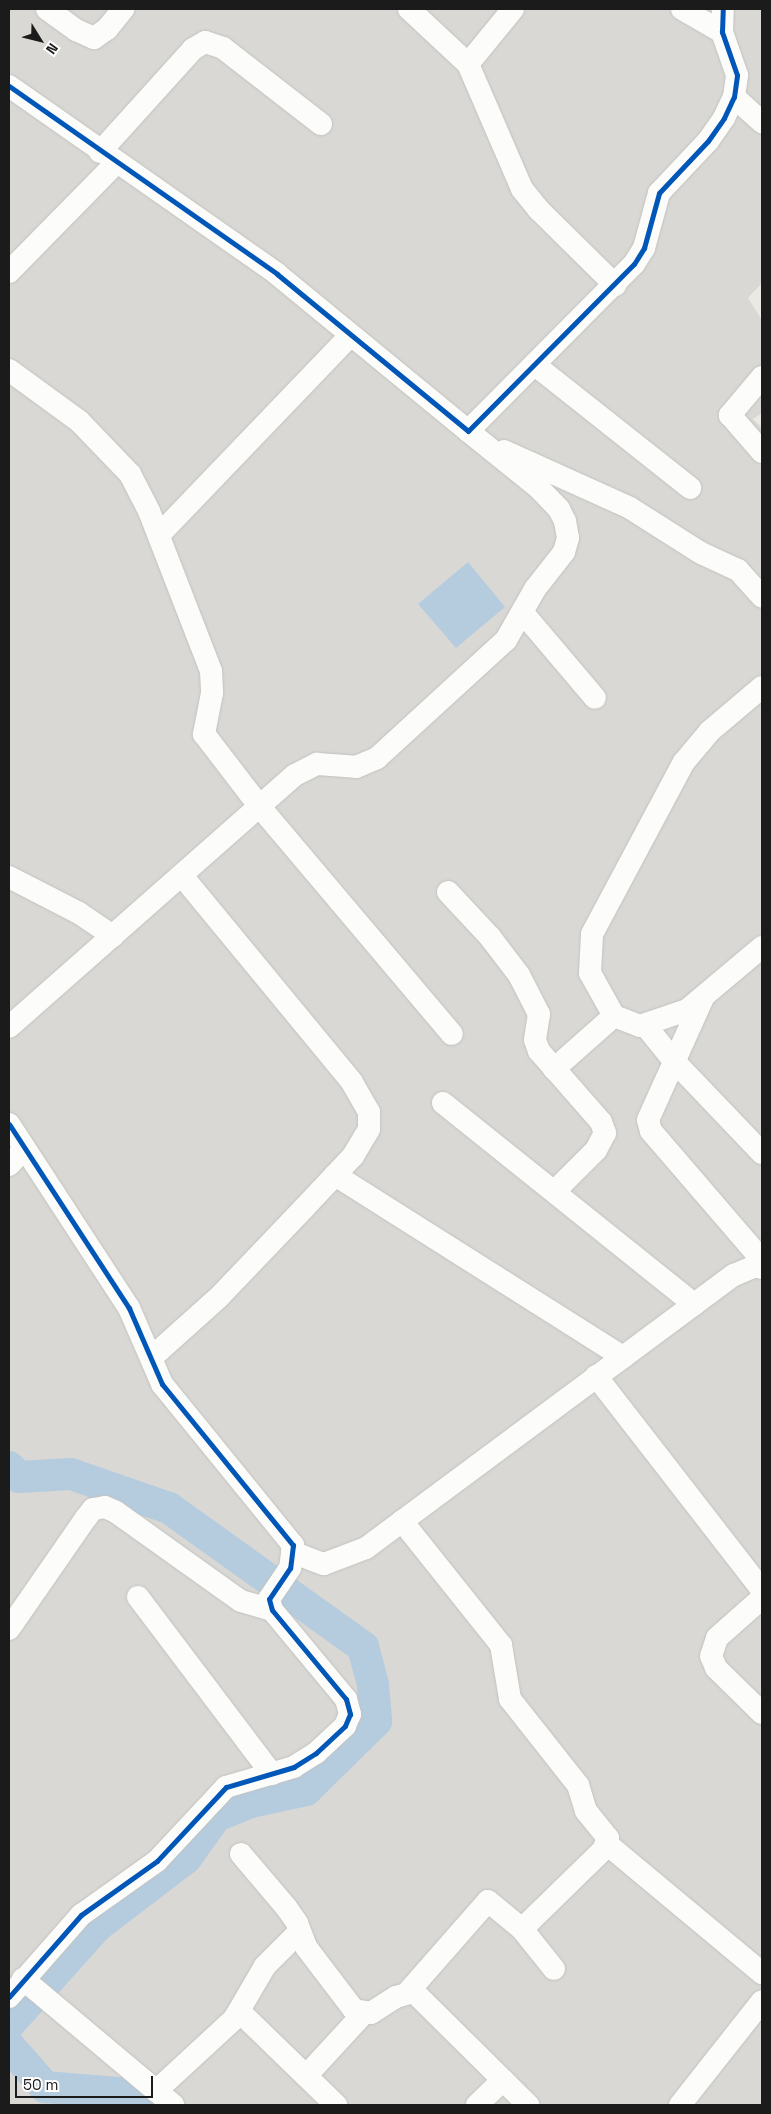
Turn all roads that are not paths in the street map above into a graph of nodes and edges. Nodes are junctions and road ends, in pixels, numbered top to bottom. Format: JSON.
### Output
{"nodes":[{"id":1,"x":47,"y":9,"type":"edge"},
{"id":2,"x":123,"y":9,"type":"edge"},
{"id":3,"x":409,"y":9,"type":"edge"},
{"id":4,"x":514,"y":9,"type":"edge"},
{"id":5,"x":682,"y":9,"type":"edge"},
{"id":6,"x":723,"y":9,"type":"edge"},
{"id":7,"x":722,"y":32,"type":"junction"},
{"id":8,"x":468,"y":64,"type":"junction"},
{"id":9,"x":9,"y":86,"type":"edge"},
{"id":10,"x":734,"y":97,"type":"junction"},
{"id":11,"x":762,"y":122,"type":"edge"},
{"id":12,"x":321,"y":124,"type":"dead end"},
{"id":13,"x":108,"y":157,"type":"junction"},
{"id":14,"x":9,"y":272,"type":"edge"},
{"id":15,"x":615,"y":285,"type":"junction"},
{"id":16,"x":350,"y":336,"type":"junction"},
{"id":17,"x":535,"y":365,"type":"junction"},
{"id":18,"x":9,"y":370,"type":"edge"},
{"id":19,"x":762,"y":377,"type":"edge"},
{"id":20,"x":468,"y":431,"type":"junction"},
{"id":21,"x":491,"y":450,"type":"junction"},
{"id":22,"x":762,"y":452,"type":"edge"},
{"id":23,"x":690,"y":488,"type":"dead end"},
{"id":24,"x":159,"y":535,"type":"junction"},
{"id":25,"x":762,"y":597,"type":"edge"},
{"id":26,"x":523,"y":613,"type":"junction"},
{"id":27,"x":762,"y":687,"type":"edge"},
{"id":28,"x":595,"y":698,"type":"dead end"},
{"id":29,"x":260,"y":807,"type":"junction"},
{"id":30,"x":9,"y":876,"type":"edge"},
{"id":31,"x":182,"y":876,"type":"junction"},
{"id":32,"x":448,"y":892,"type":"dead end"},
{"id":33,"x":113,"y":936,"type":"junction"},
{"id":34,"x":762,"y":947,"type":"edge"},
{"id":35,"x":703,"y":998,"type":"junction"},
{"id":36,"x":614,"y":1016,"type":"junction"},
{"id":37,"x":645,"y":1025,"type":"junction"},
{"id":38,"x":9,"y":1027,"type":"edge"},
{"id":39,"x":452,"y":1034,"type":"dead end"},
{"id":40,"x":674,"y":1061,"type":"junction"},
{"id":41,"x":554,"y":1069,"type":"junction"},
{"id":42,"x":443,"y":1103,"type":"dead end"},
{"id":43,"x":9,"y":1124,"type":"edge"},
{"id":44,"x":24,"y":1148,"type":"junction"},
{"id":45,"x":762,"y":1153,"type":"edge"},
{"id":46,"x":9,"y":1165,"type":"edge"},
{"id":47,"x":335,"y":1176,"type":"junction"},
{"id":48,"x":556,"y":1190,"type":"junction"},
{"id":49,"x":762,"y":1260,"type":"edge"},
{"id":50,"x":762,"y":1268,"type":"edge"},
{"id":51,"x":694,"y":1304,"type":"junction"},
{"id":52,"x":623,"y":1357,"type":"junction"},
{"id":53,"x":151,"y":1358,"type":"junction"},
{"id":54,"x":596,"y":1376,"type":"junction"},
{"id":55,"x":402,"y":1521,"type":"junction"},
{"id":56,"x":291,"y":1560,"type":"junction"},
{"id":57,"x":138,"y":1597,"type":"dead end"},
{"id":58,"x":760,"y":1602,"type":"edge"},
{"id":59,"x":271,"y":1605,"type":"junction"},
{"id":60,"x":9,"y":1629,"type":"edge"},
{"id":61,"x":762,"y":1713,"type":"edge"},
{"id":62,"x":272,"y":1774,"type":"junction"},
{"id":63,"x":607,"y":1844,"type":"junction"},
{"id":64,"x":241,"y":1854,"type":"dead end"},
{"id":65,"x":522,"y":1929,"type":"junction"},
{"id":66,"x":300,"y":1931,"type":"junction"},
{"id":67,"x":554,"y":1969,"type":"dead end"},
{"id":68,"x":762,"y":1973,"type":"edge"},
{"id":69,"x":26,"y":1981,"type":"junction"},
{"id":70,"x":408,"y":1992,"type":"junction"},
{"id":71,"x":9,"y":1997,"type":"edge"},
{"id":72,"x":762,"y":2001,"type":"edge"},
{"id":73,"x":240,"y":2012,"type":"junction"},
{"id":74,"x":364,"y":2013,"type":"junction"},
{"id":75,"x":306,"y":2076,"type":"junction"},
{"id":76,"x":503,"y":2080,"type":"junction"},
{"id":77,"x":165,"y":2098,"type":"edge"},
{"id":78,"x":336,"y":2105,"type":"edge"},
{"id":79,"x":477,"y":2105,"type":"edge"},
{"id":80,"x":528,"y":2105,"type":"edge"},
{"id":81,"x":680,"y":2105,"type":"edge"}],
"edges":[{"from":1,"to":2,"type":"street"},
{"from":3,"to":8,"type":"street"},
{"from":4,"to":8,"type":"street"},
{"from":5,"to":7,"type":"street"},
{"from":6,"to":7,"type":"street"},
{"from":7,"to":10,"type":"street"},
{"from":8,"to":15,"type":"street"},
{"from":9,"to":13,"type":"street"},
{"from":10,"to":11,"type":"street"},
{"from":10,"to":15,"type":"street"},
{"from":12,"to":13,"type":"street"},
{"from":13,"to":14,"type":"street"},
{"from":13,"to":16,"type":"street"},
{"from":15,"to":17,"type":"street"},
{"from":16,"to":20,"type":"street"},
{"from":16,"to":24,"type":"street"},
{"from":17,"to":20,"type":"street"},
{"from":17,"to":23,"type":"street"},
{"from":18,"to":24,"type":"street"},
{"from":19,"to":22,"type":"street"},
{"from":20,"to":21,"type":"street"},
{"from":21,"to":25,"type":"street"},
{"from":21,"to":26,"type":"street"},
{"from":24,"to":29,"type":"street"},
{"from":26,"to":28,"type":"street"},
{"from":26,"to":29,"type":"street"},
{"from":27,"to":36,"type":"street"},
{"from":29,"to":31,"type":"street"},
{"from":29,"to":39,"type":"street"},
{"from":30,"to":33,"type":"street"},
{"from":31,"to":33,"type":"street"},
{"from":31,"to":47,"type":"street"},
{"from":32,"to":41,"type":"street"},
{"from":33,"to":38,"type":"street"},
{"from":34,"to":35,"type":"street"},
{"from":35,"to":37,"type":"street"},
{"from":35,"to":40,"type":"street"},
{"from":36,"to":37,"type":"street"},
{"from":36,"to":41,"type":"street"},
{"from":37,"to":40,"type":"street"},
{"from":40,"to":45,"type":"street"},
{"from":40,"to":49,"type":"street"},
{"from":41,"to":48,"type":"street"},
{"from":42,"to":48,"type":"street"},
{"from":43,"to":44,"type":"street"},
{"from":44,"to":46,"type":"street"},
{"from":44,"to":53,"type":"street"},
{"from":47,"to":52,"type":"street"},
{"from":47,"to":53,"type":"street"},
{"from":48,"to":51,"type":"street"},
{"from":50,"to":51,"type":"street"},
{"from":51,"to":52,"type":"street"},
{"from":52,"to":54,"type":"street"},
{"from":53,"to":56,"type":"street"},
{"from":54,"to":55,"type":"street"},
{"from":54,"to":58,"type":"street"},
{"from":55,"to":56,"type":"street"},
{"from":55,"to":63,"type":"street"},
{"from":56,"to":59,"type":"street"},
{"from":57,"to":62,"type":"street"},
{"from":58,"to":61,"type":"street"},
{"from":59,"to":60,"type":"street"},
{"from":59,"to":62,"type":"street"},
{"from":62,"to":69,"type":"street"},
{"from":63,"to":65,"type":"street"},
{"from":63,"to":68,"type":"street"},
{"from":64,"to":66,"type":"street"},
{"from":65,"to":67,"type":"street"},
{"from":65,"to":70,"type":"street"},
{"from":66,"to":73,"type":"street"},
{"from":66,"to":74,"type":"street"},
{"from":69,"to":71,"type":"street"},
{"from":69,"to":77,"type":"street"},
{"from":70,"to":74,"type":"street"},
{"from":70,"to":76,"type":"street"},
{"from":72,"to":81,"type":"street"},
{"from":73,"to":75,"type":"street"},
{"from":73,"to":77,"type":"street"},
{"from":74,"to":75,"type":"street"},
{"from":75,"to":78,"type":"street"},
{"from":76,"to":79,"type":"street"},
{"from":76,"to":80,"type":"street"}]}
